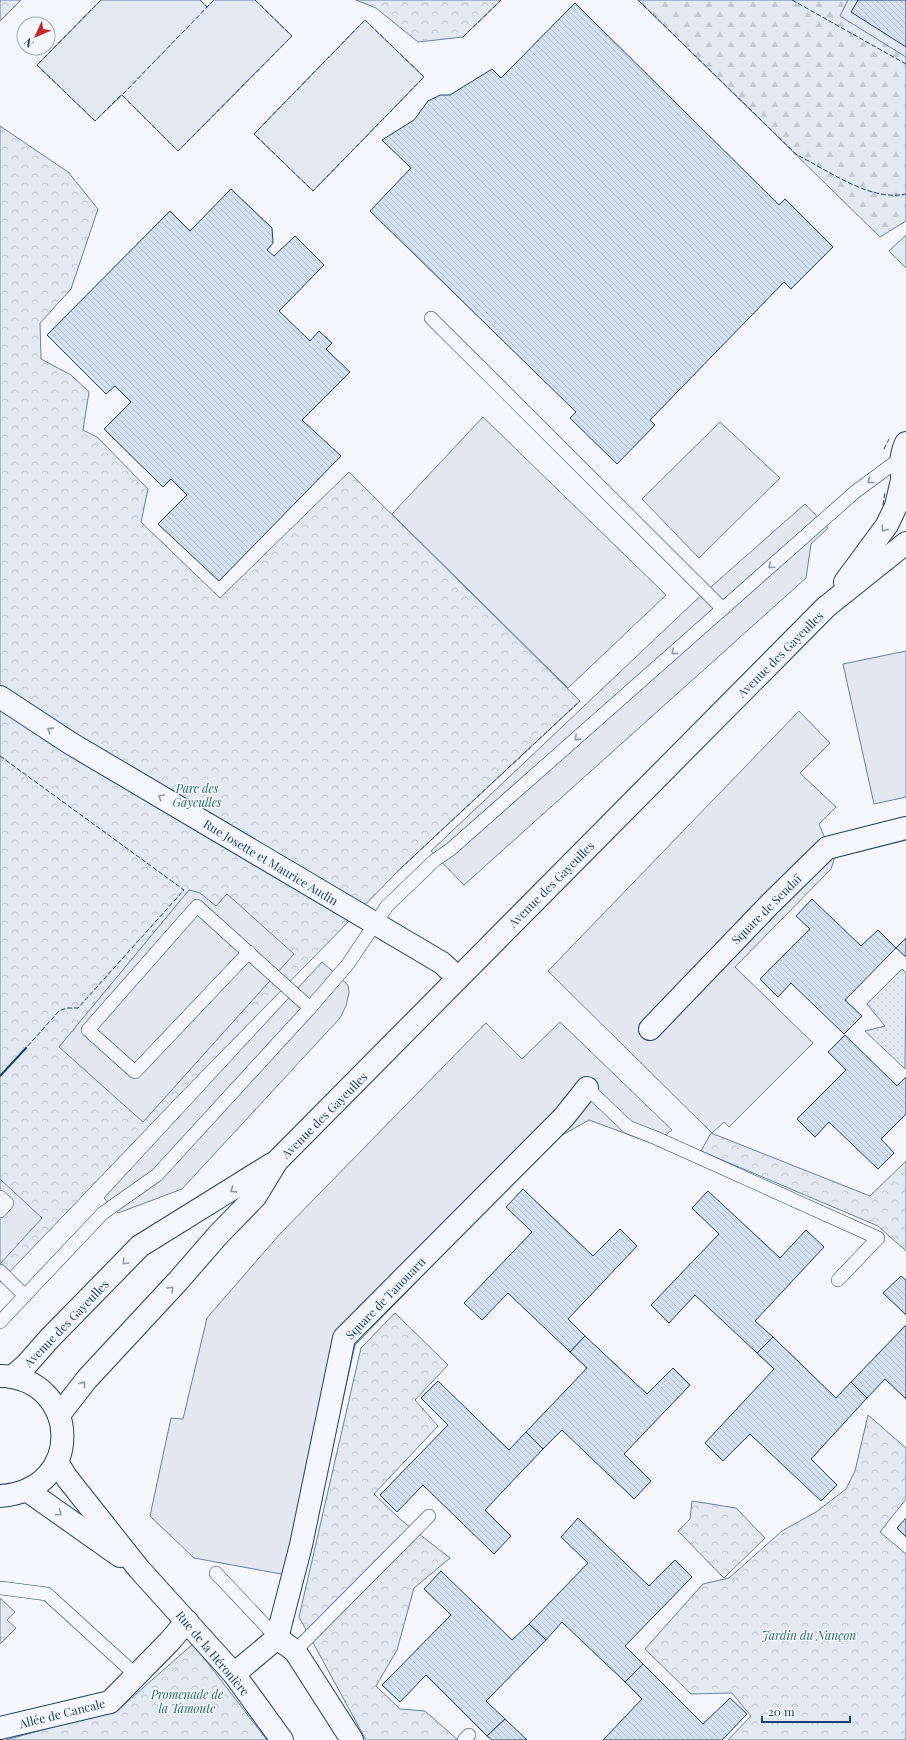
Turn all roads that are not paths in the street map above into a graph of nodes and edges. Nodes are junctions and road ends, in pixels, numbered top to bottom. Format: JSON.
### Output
{"nodes":[{"id":1,"x":432,"y":318,"type":"dead end"},
{"id":2,"x":904,"y":450,"type":"edge"},
{"id":3,"x":904,"y":485,"type":"edge"},
{"id":4,"x":906,"y":543,"type":"edge"},
{"id":5,"x":826,"y":607,"type":"junction"},
{"id":6,"x":723,"y":609,"type":"junction"},
{"id":7,"x":0,"y":697,"type":"edge"},
{"id":8,"x":906,"y":828,"type":"edge"},
{"id":9,"x":375,"y":925,"type":"junction"},
{"id":10,"x":249,"y":952,"type":"junction"},
{"id":11,"x":458,"y":978,"type":"junction"},
{"id":12,"x":310,"y":1008,"type":"junction"},
{"id":13,"x":650,"y":1029,"type":"dead end"},
{"id":14,"x":587,"y":1088,"type":"joint"},
{"id":15,"x":277,"y":1161,"type":"junction"},
{"id":16,"x":0,"y":1197,"type":"edge"},
{"id":17,"x":0,"y":1211,"type":"edge"},
{"id":18,"x":0,"y":1271,"type":"edge"},
{"id":19,"x":838,"y":1280,"type":"dead end"},
{"id":20,"x":25,"y":1296,"type":"junction"},
{"id":21,"x":0,"y":1322,"type":"edge"},
{"id":22,"x":6,"y":1377,"type":"edge"},
{"id":23,"x":59,"y":1415,"type":"junction"},
{"id":24,"x":57,"y":1462,"type":"junction"},
{"id":25,"x":28,"y":1491,"type":"junction"},
{"id":26,"x":0,"y":1496,"type":"edge"},
{"id":27,"x":429,"y":1516,"type":"dead end"},
{"id":28,"x":139,"y":1569,"type":"junction"},
{"id":29,"x":216,"y":1573,"type":"dead end"},
{"id":30,"x":1,"y":1588,"type":"dead end"},
{"id":31,"x":187,"y":1621,"type":"junction"},
{"id":32,"x":278,"y":1638,"type":"junction"},
{"id":33,"x":295,"y":1651,"type":"junction"},
{"id":34,"x":234,"y":1674,"type":"junction"},
{"id":35,"x":137,"y":1676,"type":"junction"},
{"id":36,"x":0,"y":1728,"type":"edge"},
{"id":37,"x":282,"y":1740,"type":"edge"},
{"id":38,"x":352,"y":1740,"type":"edge"}],
"edges":[{"from":1,"to":6,"type":"lane"},
{"from":2,"to":3,"type":"street","name":"Avenue des Gayeulles"},
{"from":2,"to":6,"type":"lane","one_way":true},
{"from":3,"to":5,"type":"street","name":"Avenue des Gayeulles","one_way":true},
{"from":4,"to":5,"type":"street","name":"Avenue des Gayeulles"},
{"from":5,"to":11,"type":"street","name":"Avenue des Gayeulles"},
{"from":6,"to":9,"type":"lane","one_way":true},
{"from":9,"to":7,"type":"street","name":"Rue Josette et Maurice Audin","one_way":true},
{"from":8,"to":13,"type":"street","name":"Square de Sendaï"},
{"from":9,"to":11,"type":"street","name":"Rue Josette et Maurice Audin"},
{"from":9,"to":12,"type":"lane"},
{"from":10,"to":10,"type":"lane"},
{"from":10,"to":12,"type":"lane"},
{"from":11,"to":15,"type":"street","name":"Avenue des Gayeulles"},
{"from":12,"to":20,"type":"lane"},
{"from":14,"to":19,"type":"lane"},
{"from":14,"to":32,"type":"street","name":"Square de Tanouarn"},
{"from":15,"to":22,"type":"street","name":"Avenue des Gayeulles","one_way":true},
{"from":23,"to":15,"type":"street","name":"Avenue des Gayeulles","one_way":true},
{"from":16,"to":17,"type":"lane"},
{"from":18,"to":20,"type":"lane"},
{"from":20,"to":21,"type":"lane"},
{"from":22,"to":23,"type":"street","name":"Avenue des Gayeulles"},
{"from":23,"to":24,"type":"street","name":"Avenue des Gayeulles"},
{"from":24,"to":25,"type":"street","name":"Avenue des Gayeulles"},
{"from":24,"to":28,"type":"street","name":"Rue de la Héronière"},
{"from":25,"to":26,"type":"street","name":"Avenue des Gayeulles"},
{"from":25,"to":28,"type":"street","name":"Rue de la Héronière","one_way":true},
{"from":27,"to":33,"type":"lane"},
{"from":28,"to":31,"type":"street","name":"Rue de la Héronière"},
{"from":29,"to":32,"type":"lane"},
{"from":30,"to":35,"type":"lane"},
{"from":31,"to":34,"type":"street","name":"Rue de la Héronière"},
{"from":31,"to":35,"type":"street","name":"Allée de Cancale"},
{"from":32,"to":33,"type":"street"},
{"from":32,"to":34,"type":"street"},
{"from":33,"to":38,"type":"street"},
{"from":34,"to":37,"type":"street","name":"Rue de la Héronière"},
{"from":35,"to":36,"type":"street","name":"Allée de Cancale"}]}
